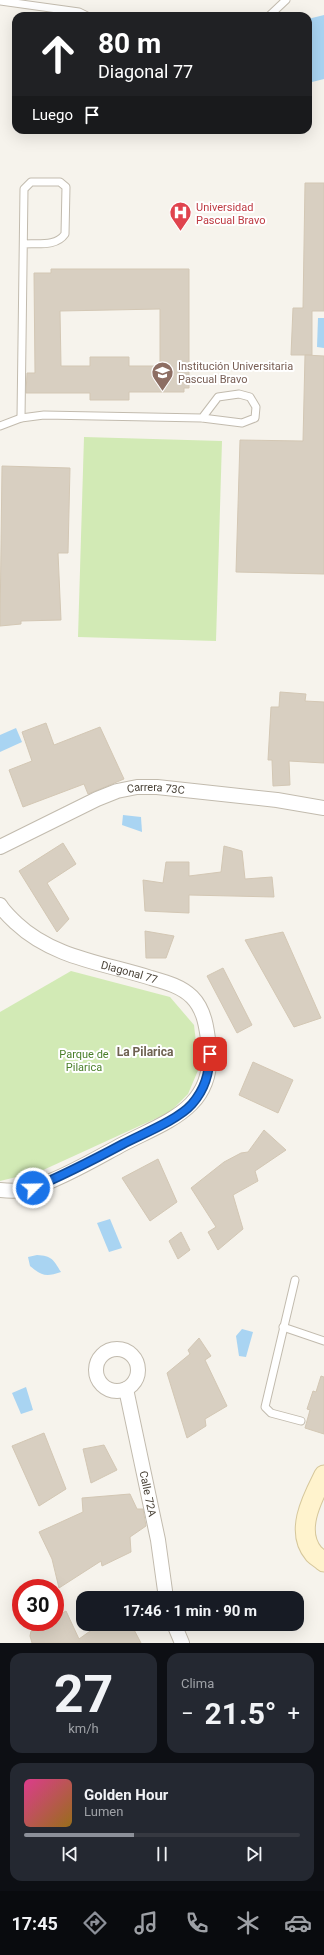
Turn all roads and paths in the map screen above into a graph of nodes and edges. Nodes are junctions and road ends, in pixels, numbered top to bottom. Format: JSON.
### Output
{"nodes":[{"id":1,"x":0,"y":0,"type":"edge"},
{"id":2,"x":286,"y":0,"type":"edge"},
{"id":3,"x":79,"y":12,"type":"edge"},
{"id":4,"x":273,"y":12,"type":"edge"},
{"id":5,"x":24,"y":244,"type":"junction"},
{"id":6,"x":21,"y":418,"type":"junction"},
{"id":7,"x":202,"y":418,"type":"junction"},
{"id":8,"x":0,"y":426,"type":"edge"},
{"id":9,"x":324,"y":808,"type":"edge"},
{"id":10,"x":0,"y":847,"type":"edge"},
{"id":11,"x":0,"y":905,"type":"edge"},
{"id":12,"x":0,"y":1190,"type":"edge"},
{"id":13,"x":295,"y":1280,"type":"dead end"},
{"id":14,"x":283,"y":1327,"type":"junction"},
{"id":15,"x":324,"y":1341,"type":"edge"},
{"id":16,"x":126,"y":1389,"type":"dead end"},
{"id":17,"x":302,"y":1420,"type":"dead end"},
{"id":18,"x":324,"y":1475,"type":"edge"},
{"id":19,"x":324,"y":1562,"type":"edge"},
{"id":20,"x":165,"y":1591,"type":"edge"},
{"id":21,"x":177,"y":1631,"type":"edge"},
{"id":22,"x":182,"y":1643,"type":"edge"}],
"edges":[{"from":1,"to":3,"type":"lane"},
{"from":2,"to":4,"type":"lane"},
{"from":5,"to":5,"type":"lane"},
{"from":5,"to":6,"type":"lane"},
{"from":6,"to":7,"type":"lane"},
{"from":6,"to":8,"type":"lane"},
{"from":7,"to":7,"type":"lane"},
{"from":9,"to":10,"type":"street","name":"Carrera 73C"},
{"from":11,"to":12,"type":"street","name":"Diagonal 77"},
{"from":13,"to":14,"type":"lane"},
{"from":14,"to":15,"type":"lane"},
{"from":14,"to":17,"type":"lane"},
{"from":16,"to":20,"type":"street","name":"Calle 72A"},
{"from":18,"to":19,"type":"street"},
{"from":21,"to":22,"type":"street"}]}
